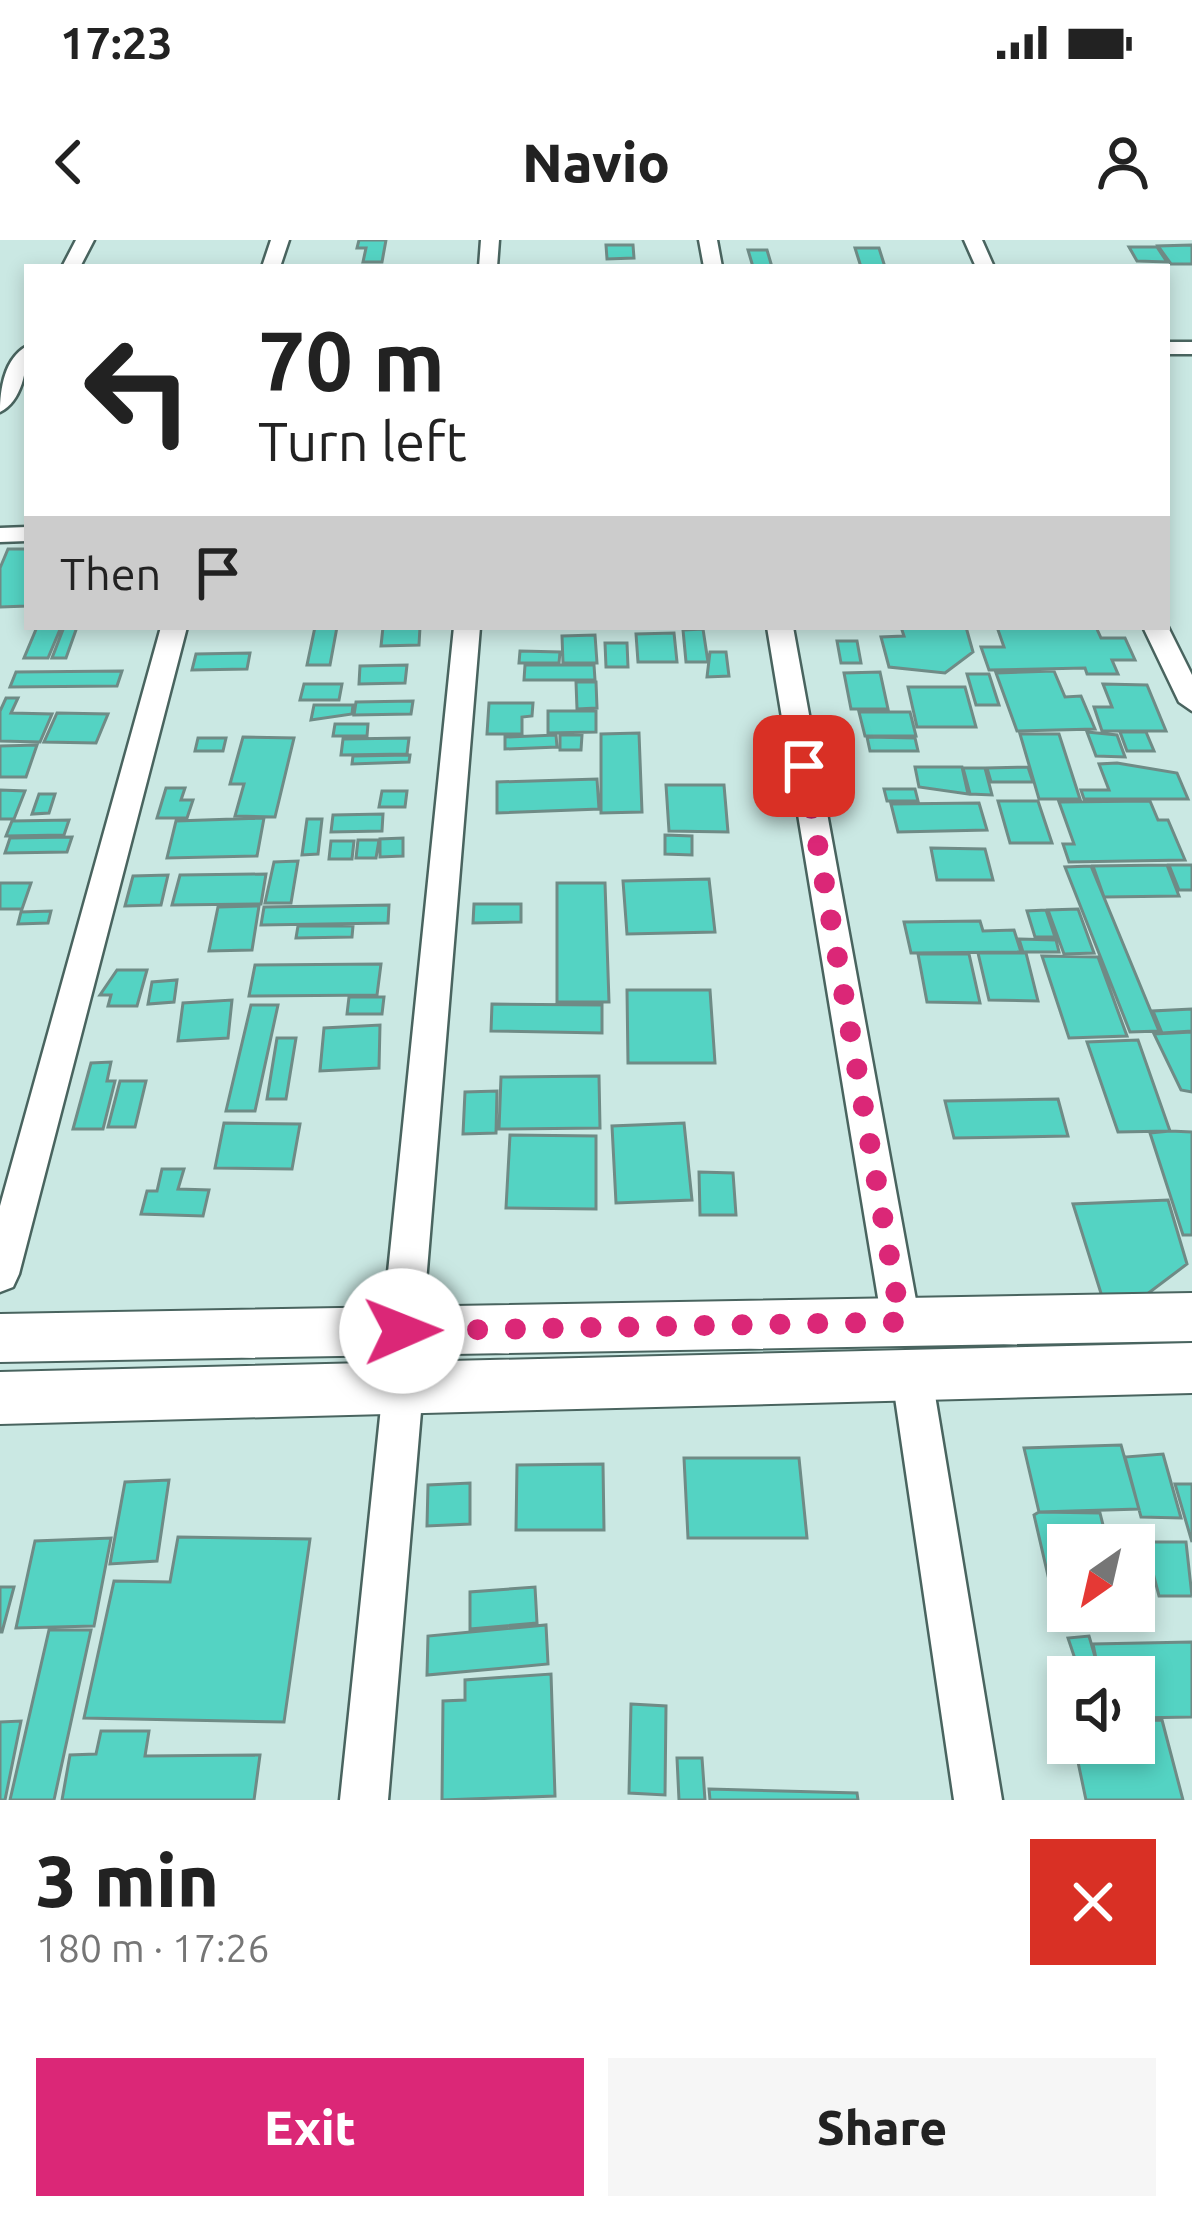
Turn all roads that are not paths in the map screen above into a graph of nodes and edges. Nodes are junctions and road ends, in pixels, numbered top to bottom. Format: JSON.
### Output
{"nodes":[{"id":1,"x":24,"y":360,"type":"edge"},
{"id":2,"x":0,"y":406,"type":"edge"},
{"id":3,"x":173,"y":630,"type":"edge"},
{"id":4,"x":467,"y":630,"type":"edge"},
{"id":5,"x":781,"y":630,"type":"edge"},
{"id":6,"x":1157,"y":630,"type":"edge"},
{"id":7,"x":1192,"y":702,"type":"edge"},
{"id":8,"x":0,"y":1274,"type":"edge"},
{"id":9,"x":1192,"y":1317,"type":"edge"},
{"id":10,"x":901,"y":1322,"type":"junction"},
{"id":11,"x":402,"y":1331,"type":"junction"},
{"id":12,"x":0,"y":1338,"type":"edge"},
{"id":13,"x":1192,"y":1368,"type":"edge"},
{"id":14,"x":912,"y":1377,"type":"junction"},
{"id":15,"x":403,"y":1388,"type":"junction"},
{"id":16,"x":0,"y":1397,"type":"edge"},
{"id":17,"x":364,"y":1800,"type":"edge"},
{"id":18,"x":978,"y":1800,"type":"edge"}],
"edges":[{"from":1,"to":2,"type":"street"},
{"from":3,"to":8,"type":"street"},
{"from":4,"to":11,"type":"street"},
{"from":5,"to":10,"type":"street"},
{"from":6,"to":7,"type":"street"},
{"from":9,"to":10,"type":"street"},
{"from":10,"to":11,"type":"street"},
{"from":11,"to":12,"type":"street"},
{"from":13,"to":14,"type":"street"},
{"from":14,"to":15,"type":"street"},
{"from":14,"to":18,"type":"street"},
{"from":15,"to":16,"type":"street"},
{"from":15,"to":17,"type":"street"}]}
